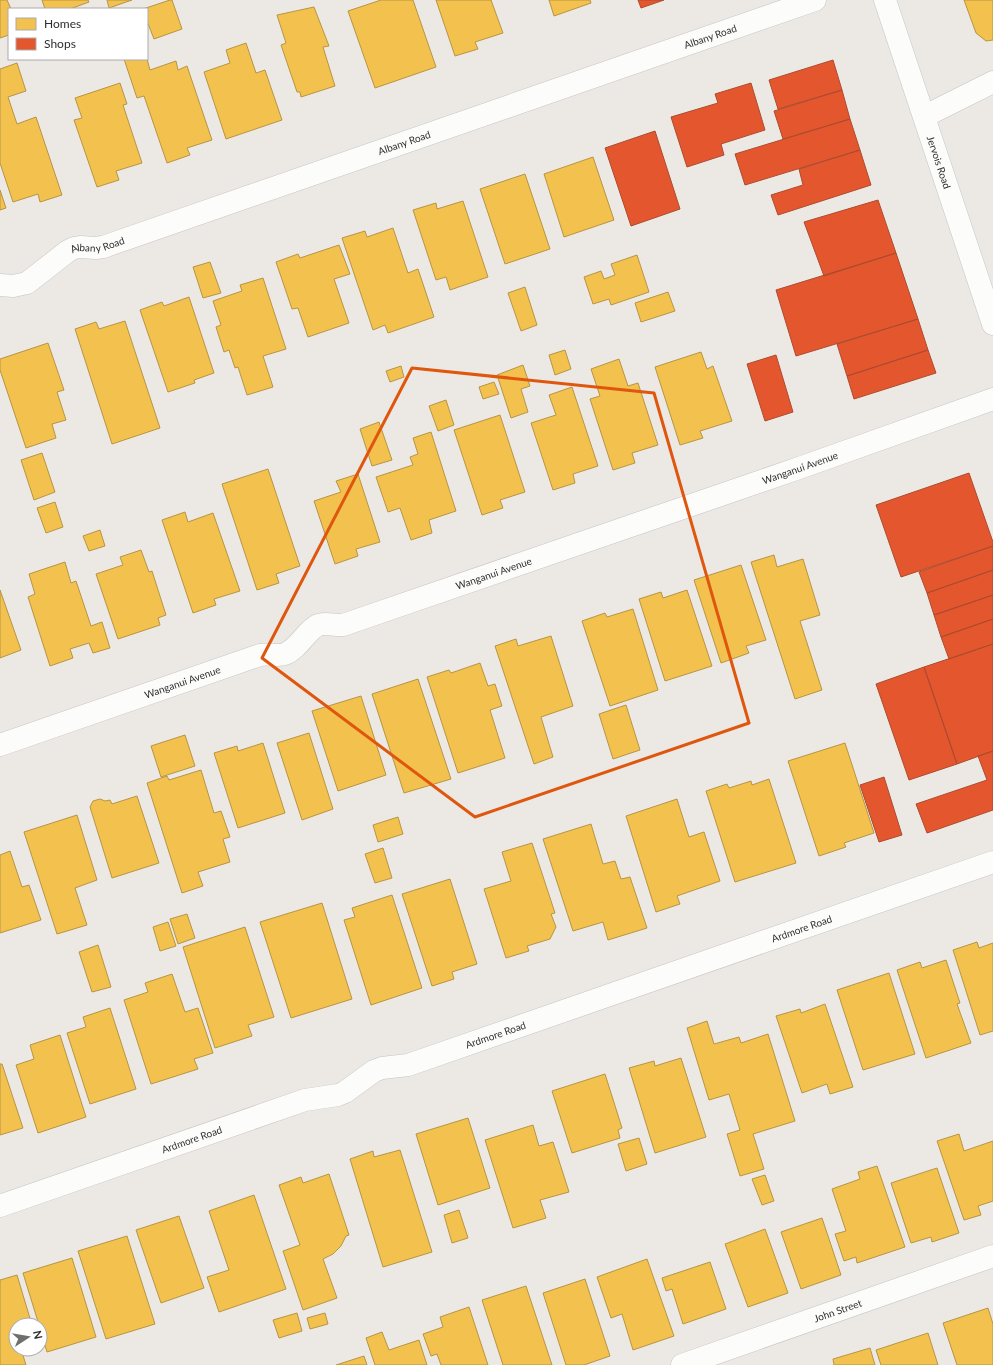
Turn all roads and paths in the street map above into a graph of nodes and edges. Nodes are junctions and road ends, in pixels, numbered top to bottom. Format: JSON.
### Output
{"nodes":[{"id":1,"x":815,"y":0,"type":"edge"},
{"id":2,"x":885,"y":0,"type":"edge"},
{"id":3,"x":993,"y":82,"type":"edge"},
{"id":4,"x":925,"y":116,"type":"junction"},
{"id":5,"x":0,"y":285,"type":"edge"},
{"id":6,"x":993,"y":324,"type":"edge"},
{"id":7,"x":993,"y":399,"type":"edge"},
{"id":8,"x":0,"y":745,"type":"edge"},
{"id":9,"x":993,"y":862,"type":"edge"},
{"id":10,"x":0,"y":1206,"type":"edge"},
{"id":11,"x":993,"y":1256,"type":"edge"},
{"id":12,"x":682,"y":1365,"type":"edge"}],
"edges":[{"from":1,"to":5,"type":"street","name":"Albany Road"},
{"from":2,"to":4,"type":"street","name":"Jervois Road"},
{"from":3,"to":4,"type":"street"},
{"from":4,"to":6,"type":"street","name":"Jervois Road"},
{"from":7,"to":8,"type":"street","name":"Wanganui Avenue"},
{"from":9,"to":10,"type":"street","name":"Ardmore Road"},
{"from":11,"to":12,"type":"street","name":"John Street"}]}
